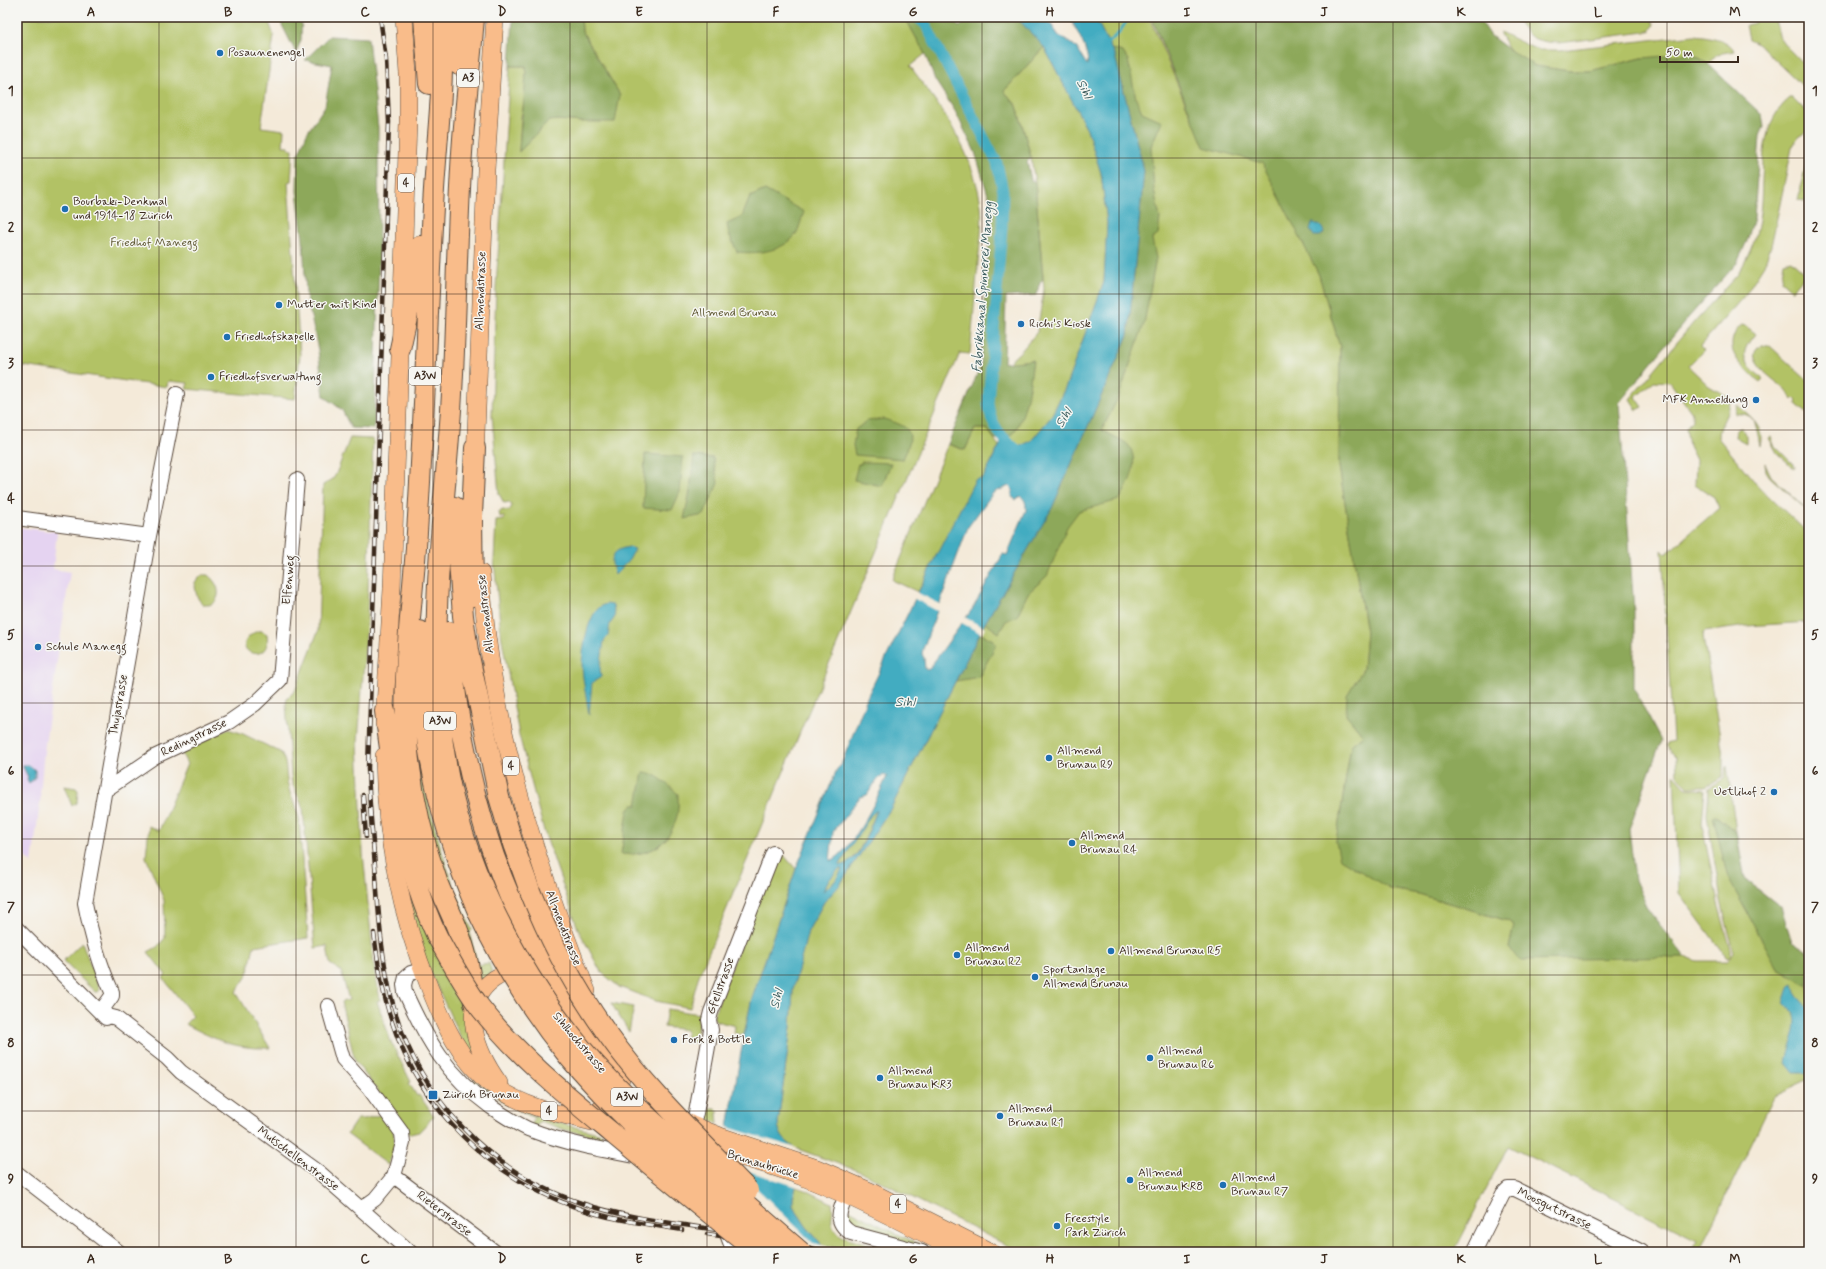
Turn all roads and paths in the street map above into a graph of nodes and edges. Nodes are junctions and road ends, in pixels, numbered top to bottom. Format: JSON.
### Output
{"nodes":[{"id":1,"x":404,"y":17,"type":"edge"},
{"id":2,"x":424,"y":17,"type":"edge"},
{"id":3,"x":442,"y":17,"type":"edge"},
{"id":4,"x":456,"y":17,"type":"edge"},
{"id":5,"x":474,"y":17,"type":"edge"},
{"id":6,"x":494,"y":17,"type":"edge"},
{"id":7,"x":463,"y":139,"type":"junction"},
{"id":8,"x":431,"y":175,"type":"junction"},
{"id":9,"x":433,"y":204,"type":"junction"},
{"id":10,"x":400,"y":349,"type":"junction"},
{"id":11,"x":176,"y":394,"type":"dead end"},
{"id":12,"x":451,"y":409,"type":"junction"},
{"id":13,"x":475,"y":448,"type":"junction"},
{"id":14,"x":420,"y":466,"type":"junction"},
{"id":15,"x":298,"y":480,"type":"dead end"},
{"id":16,"x":17,"y":518,"type":"edge"},
{"id":17,"x":443,"y":526,"type":"junction"},
{"id":18,"x":149,"y":536,"type":"junction"},
{"id":19,"x":416,"y":549,"type":"junction"},
{"id":20,"x":280,"y":680,"type":"joint"},
{"id":21,"x":478,"y":695,"type":"junction"},
{"id":22,"x":385,"y":711,"type":"junction"},
{"id":23,"x":104,"y":791,"type":"junction"},
{"id":24,"x":407,"y":842,"type":"junction"},
{"id":25,"x":773,"y":853,"type":"dead end"},
{"id":26,"x":485,"y":911,"type":"junction"},
{"id":27,"x":17,"y":929,"type":"edge"},
{"id":28,"x":422,"y":970,"type":"junction"},
{"id":29,"x":564,"y":1002,"type":"junction"},
{"id":30,"x":474,"y":1005,"type":"junction"},
{"id":31,"x":328,"y":1006,"type":"dead end"},
{"id":32,"x":103,"y":1013,"type":"junction"},
{"id":33,"x":621,"y":1067,"type":"junction"},
{"id":34,"x":513,"y":1097,"type":"junction"},
{"id":35,"x":586,"y":1120,"type":"junction"},
{"id":36,"x":692,"y":1125,"type":"junction"},
{"id":37,"x":650,"y":1134,"type":"junction"},
{"id":38,"x":721,"y":1144,"type":"junction"},
{"id":39,"x":803,"y":1170,"type":"junction"},
{"id":40,"x":696,"y":1172,"type":"junction"},
{"id":41,"x":17,"y":1173,"type":"edge"},
{"id":42,"x":394,"y":1176,"type":"junction"},
{"id":43,"x":846,"y":1196,"type":"junction"},
{"id":44,"x":712,"y":1199,"type":"junction"},
{"id":45,"x":361,"y":1209,"type":"junction"},
{"id":46,"x":119,"y":1252,"type":"edge"},
{"id":47,"x":410,"y":1252,"type":"edge"},
{"id":48,"x":495,"y":1252,"type":"edge"},
{"id":49,"x":735,"y":1252,"type":"edge"},
{"id":50,"x":758,"y":1252,"type":"edge"},
{"id":51,"x":777,"y":1252,"type":"edge"},
{"id":52,"x":801,"y":1252,"type":"edge"},
{"id":53,"x":808,"y":1252,"type":"edge"},
{"id":54,"x":922,"y":1252,"type":"edge"},
{"id":55,"x":959,"y":1252,"type":"edge"},
{"id":56,"x":991,"y":1252,"type":"edge"},
{"id":57,"x":1474,"y":1252,"type":"edge"},
{"id":58,"x":1642,"y":1252,"type":"edge"}],
"edges":[{"from":1,"to":10,"type":"main road","number":"4"},
{"from":2,"to":8,"type":"highway","number":"A3W"},
{"from":3,"to":9,"type":"highway","number":"A3W"},
{"from":4,"to":7,"type":"highway","number":"A3"},
{"from":5,"to":7,"type":"highway","number":"A3"},
{"from":6,"to":13,"type":"main road","name":"Allmendstrasse","number":"4"},
{"from":7,"to":12,"type":"highway","number":"A3W"},
{"from":8,"to":9,"type":"highway","number":"A3W"},
{"from":8,"to":10,"type":"highway"},
{"from":9,"to":14,"type":"highway","number":"A3W"},
{"from":10,"to":22,"type":"main road","number":"4"},
{"from":11,"to":18,"type":"street","name":"Thujastrasse"},
{"from":12,"to":17,"type":"highway","number":"A3W"},
{"from":12,"to":21,"type":"highway"},
{"from":13,"to":21,"type":"highway"},
{"from":13,"to":33,"type":"main road","name":"Allmendstrasse","number":"4"},
{"from":14,"to":19,"type":"highway","number":"A3W"},
{"from":14,"to":24,"type":"highway"},
{"from":15,"to":20,"type":"street","name":"Elfenweg"},
{"from":16,"to":18,"type":"street"},
{"from":17,"to":26,"type":"highway","number":"A3W"},
{"from":17,"to":29,"type":"highway"},
{"from":18,"to":23,"type":"street","name":"Thujastrasse"},
{"from":19,"to":26,"type":"highway","number":"A3W"},
{"from":19,"to":30,"type":"highway"},
{"from":20,"to":23,"type":"street","name":"Redingstrasse"},
{"from":21,"to":53,"type":"highway","bridge":true},
{"from":22,"to":24,"type":"highway"},
{"from":22,"to":28,"type":"main road","number":"4"},
{"from":23,"to":32,"type":"street","name":"Thujastrasse"},
{"from":24,"to":50,"type":"highway","bridge":true},
{"from":25,"to":36,"type":"street","name":"Gfellstrasse"},
{"from":26,"to":51,"type":"highway","name":"Sihlhochstrasse","number":"A3W","bridge":true},
{"from":26,"to":52,"type":"highway","name":"Sihlhochstrasse","number":"A3W","bridge":true},
{"from":27,"to":32,"type":"street","name":"Mutschellenstrasse"},
{"from":28,"to":34,"type":"main road","number":"4"},
{"from":28,"to":40,"type":"street"},
{"from":29,"to":30,"type":"main road"},
{"from":29,"to":33,"type":"main road"},
{"from":30,"to":34,"type":"main road"},
{"from":31,"to":42,"type":"street"},
{"from":32,"to":45,"type":"street","name":"Mutschellenstrasse"},
{"from":33,"to":35,"type":"main road"},
{"from":33,"to":36,"type":"main road","name":"Allmendstrasse","number":"4"},
{"from":34,"to":35,"type":"main road","number":"4"},
{"from":35,"to":37,"type":"main road","number":"4"},
{"from":36,"to":38,"type":"main road","name":"Allmendstrasse","number":"4"},
{"from":37,"to":38,"type":"main road","number":"4"},
{"from":37,"to":40,"type":"street"},
{"from":38,"to":39,"type":"main road","name":"Brunaubrücke","number":"4"},
{"from":38,"to":44,"type":"street"},
{"from":39,"to":43,"type":"main road","number":"4"},
{"from":39,"to":56,"type":"main road","number":"4"},
{"from":40,"to":44,"type":"street"},
{"from":41,"to":46,"type":"street"},
{"from":42,"to":45,"type":"street"},
{"from":42,"to":48,"type":"street","name":"Rieterstrasse"},
{"from":43,"to":54,"type":"street"},
{"from":43,"to":55,"type":"main road","number":"4"},
{"from":44,"to":49,"type":"street"},
{"from":45,"to":47,"type":"street","name":"Mutschellenstrasse"},
{"from":57,"to":58,"type":"street","name":"Moosgutstrasse"}]}
